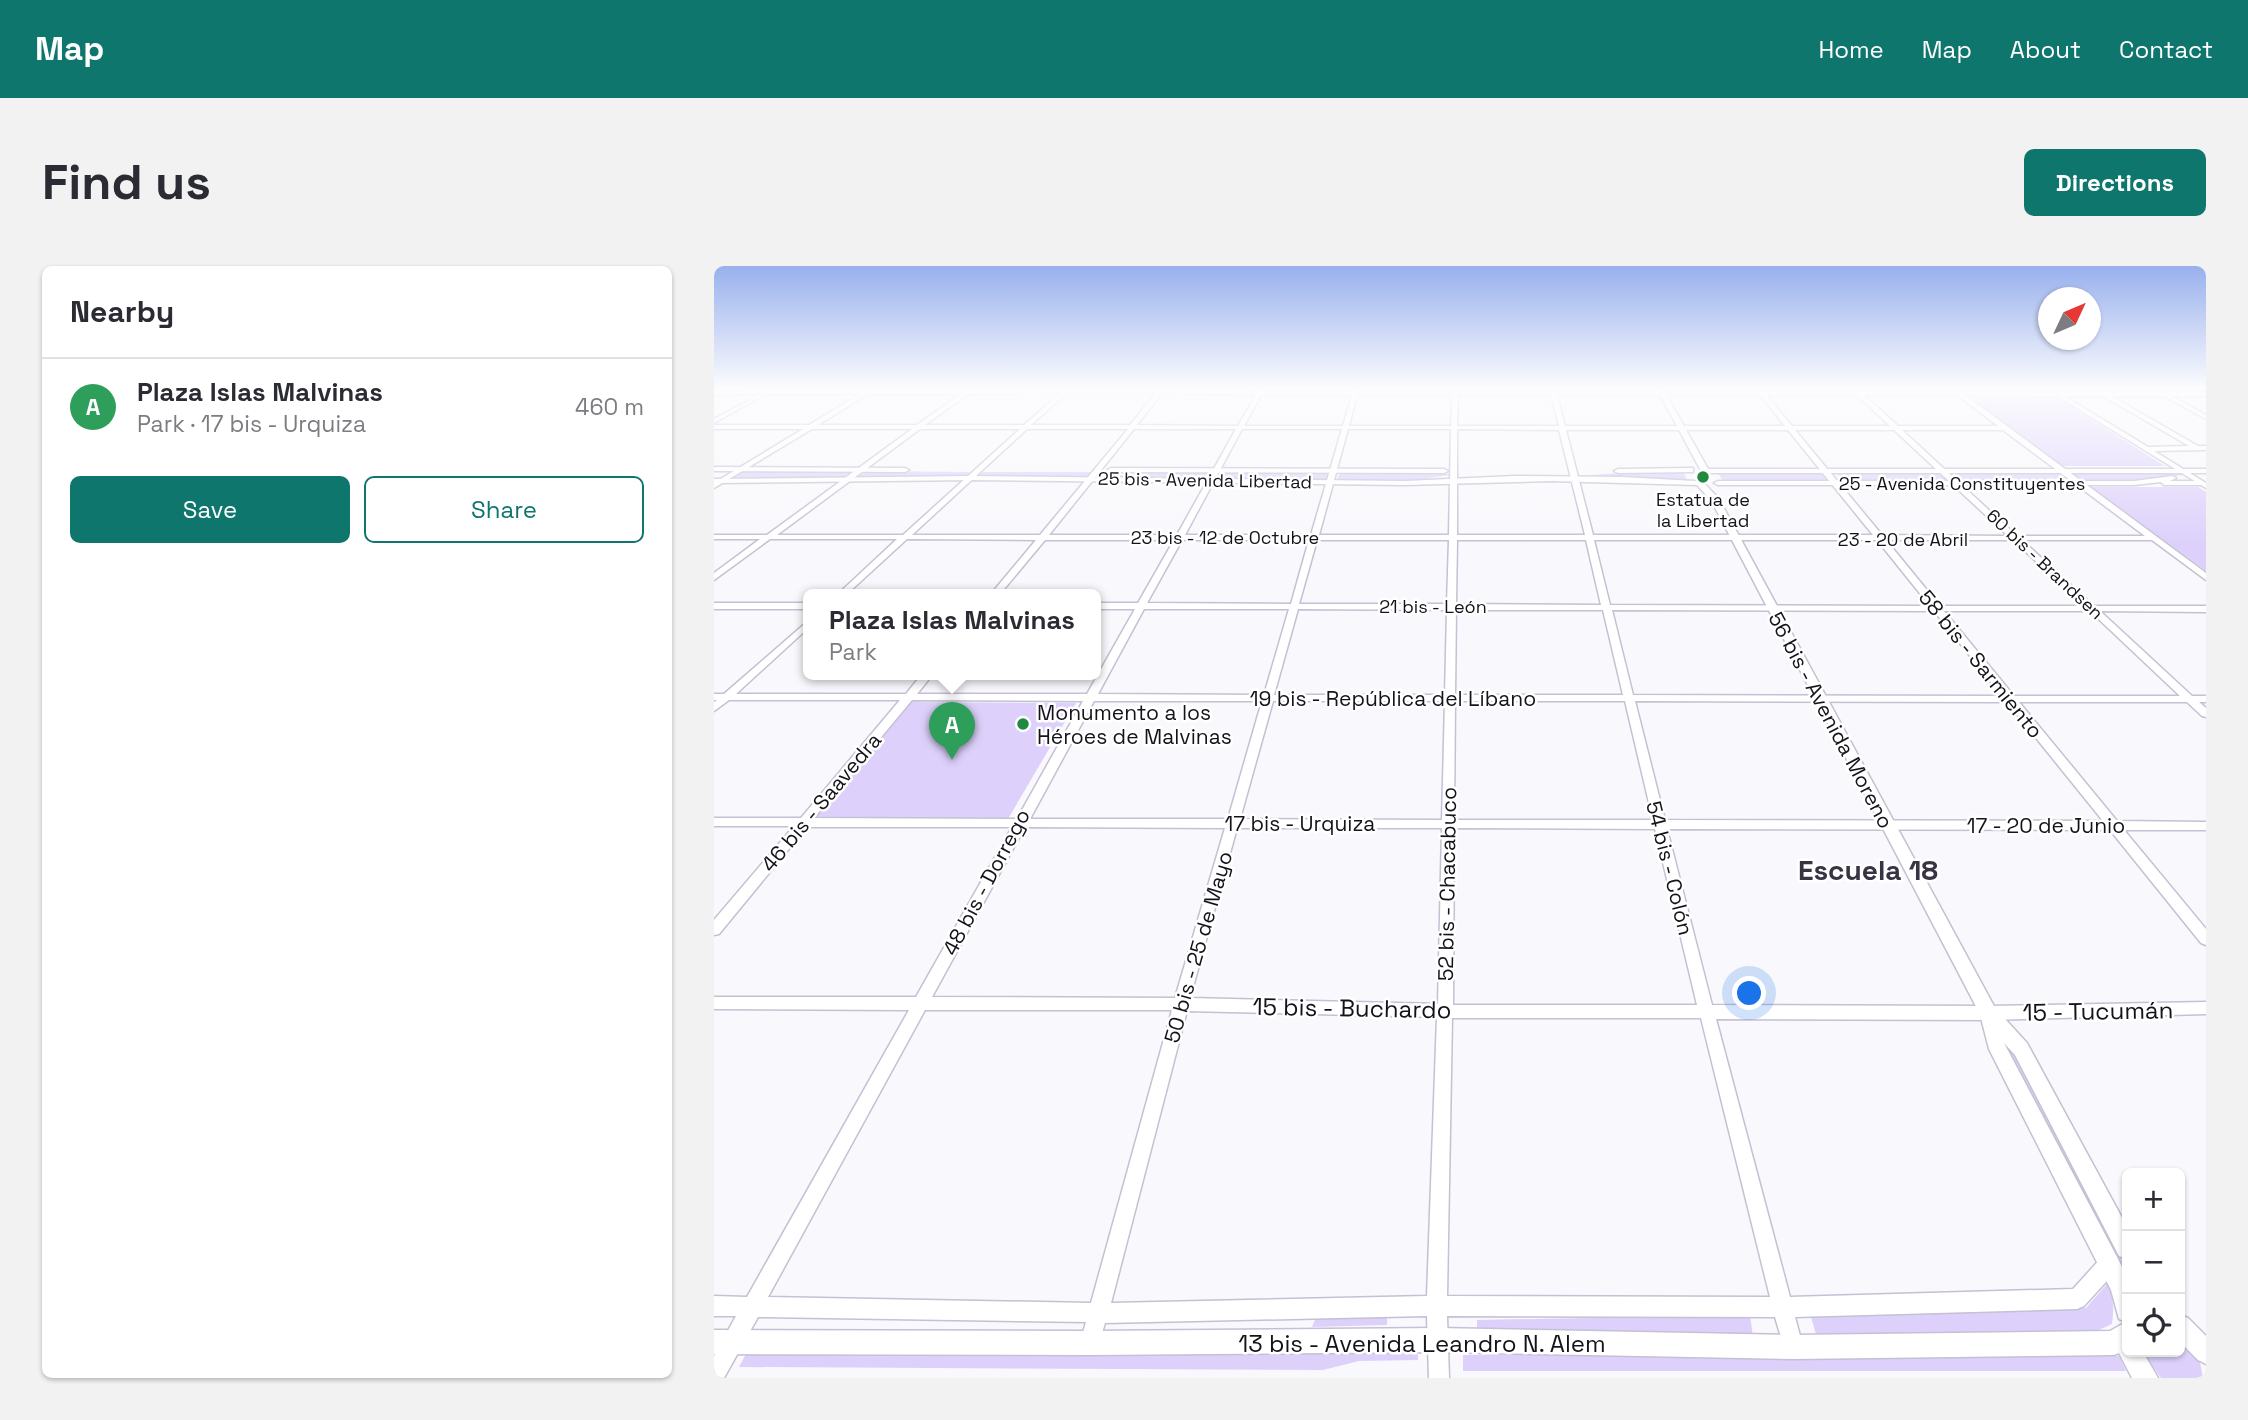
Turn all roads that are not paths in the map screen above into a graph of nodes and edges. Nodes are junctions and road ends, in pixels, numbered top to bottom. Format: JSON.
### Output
{"nodes":[{"id":1,"x":791,"y":439,"type":"edge"},
{"id":2,"x":903,"y":439,"type":"edge"},
{"id":3,"x":1013,"y":439,"type":"edge"},
{"id":4,"x":1123,"y":439,"type":"edge"},
{"id":5,"x":1234,"y":439,"type":"edge"},
{"id":6,"x":1344,"y":439,"type":"edge"},
{"id":7,"x":1455,"y":439,"type":"edge"},
{"id":8,"x":1564,"y":439,"type":"edge"},
{"id":9,"x":1683,"y":439,"type":"edge"},
{"id":10,"x":1800,"y":439,"type":"edge"},
{"id":11,"x":1909,"y":439,"type":"edge"},
{"id":12,"x":2020,"y":439,"type":"edge"},
{"id":13,"x":2131,"y":439,"type":"edge"},
{"id":14,"x":2180,"y":439,"type":"edge"},
{"id":15,"x":2196,"y":448,"type":"junction"},
{"id":16,"x":2206,"y":448,"type":"edge"},
{"id":17,"x":2147,"y":449,"type":"junction"},
{"id":18,"x":714,"y":469,"type":"edge"},
{"id":19,"x":859,"y":469,"type":"junction"},
{"id":20,"x":741,"y":470,"type":"junction"},
{"id":21,"x":1700,"y":470,"type":"junction"},
{"id":22,"x":979,"y":471,"type":"junction"},
{"id":23,"x":1825,"y":471,"type":"junction"},
{"id":24,"x":2063,"y":471,"type":"junction"},
{"id":25,"x":2182,"y":471,"type":"junction"},
{"id":26,"x":2206,"y":471,"type":"edge"},
{"id":27,"x":1945,"y":472,"type":"junction"},
{"id":28,"x":1096,"y":474,"type":"junction"},
{"id":29,"x":1575,"y":474,"type":"junction"},
{"id":30,"x":1333,"y":475,"type":"junction"},
{"id":31,"x":1455,"y":475,"type":"junction"},
{"id":32,"x":1213,"y":476,"type":"junction"},
{"id":33,"x":2192,"y":477,"type":"junction"},
{"id":34,"x":970,"y":478,"type":"junction"},
{"id":35,"x":844,"y":481,"type":"junction"},
{"id":36,"x":2204,"y":482,"type":"edge"},
{"id":37,"x":717,"y":483,"type":"edge"},
{"id":38,"x":1834,"y":483,"type":"junction"},
{"id":39,"x":2079,"y":483,"type":"junction"},
{"id":40,"x":2134,"y":483,"type":"junction"},
{"id":41,"x":1698,"y":484,"type":"junction"},
{"id":42,"x":1957,"y":484,"type":"junction"},
{"id":43,"x":1716,"y":489,"type":"junction"},
{"id":44,"x":714,"y":537,"type":"edge"},
{"id":45,"x":768,"y":537,"type":"junction"},
{"id":46,"x":906,"y":537,"type":"junction"},
{"id":47,"x":1179,"y":537,"type":"junction"},
{"id":48,"x":1315,"y":537,"type":"junction"},
{"id":49,"x":1453,"y":537,"type":"junction"},
{"id":50,"x":1041,"y":538,"type":"junction"},
{"id":51,"x":1590,"y":538,"type":"junction"},
{"id":52,"x":1735,"y":538,"type":"junction"},
{"id":53,"x":2154,"y":538,"type":"junction"},
{"id":54,"x":1880,"y":539,"type":"junction"},
{"id":55,"x":2019,"y":539,"type":"junction"},
{"id":56,"x":714,"y":577,"type":"edge"},
{"id":57,"x":2206,"y":577,"type":"edge"},
{"id":58,"x":848,"y":589,"type":"edge"},
{"id":59,"x":999,"y":589,"type":"edge"},
{"id":60,"x":1296,"y":605,"type":"junction"},
{"id":61,"x":714,"y":606,"type":"edge"},
{"id":62,"x":803,"y":606,"type":"edge"},
{"id":63,"x":1101,"y":606,"type":"edge"},
{"id":64,"x":1140,"y":606,"type":"junction"},
{"id":65,"x":1451,"y":606,"type":"junction"},
{"id":66,"x":1605,"y":607,"type":"junction"},
{"id":67,"x":1771,"y":607,"type":"junction"},
{"id":68,"x":1935,"y":608,"type":"junction"},
{"id":69,"x":2093,"y":609,"type":"junction"},
{"id":70,"x":2206,"y":609,"type":"edge"},
{"id":71,"x":803,"y":629,"type":"edge"},
{"id":72,"x":1101,"y":674,"type":"edge"},
{"id":73,"x":923,"y":680,"type":"edge"},
{"id":74,"x":1098,"y":680,"type":"edge"},
{"id":75,"x":714,"y":697,"type":"edge"},
{"id":76,"x":727,"y":697,"type":"junction"},
{"id":77,"x":909,"y":697,"type":"junction"},
{"id":78,"x":1088,"y":697,"type":"junction"},
{"id":79,"x":1269,"y":698,"type":"junction"},
{"id":80,"x":1449,"y":699,"type":"junction"},
{"id":81,"x":1629,"y":699,"type":"junction"},
{"id":82,"x":1820,"y":699,"type":"junction"},
{"id":83,"x":2190,"y":699,"type":"junction"},
{"id":84,"x":2206,"y":699,"type":"edge"},
{"id":85,"x":2010,"y":701,"type":"junction"},
{"id":86,"x":714,"y":708,"type":"edge"},
{"id":87,"x":2206,"y":714,"type":"edge"},
{"id":88,"x":714,"y":822,"type":"edge"},
{"id":89,"x":802,"y":823,"type":"junction"},
{"id":90,"x":1018,"y":823,"type":"junction"},
{"id":91,"x":1233,"y":823,"type":"junction"},
{"id":92,"x":1448,"y":824,"type":"junction"},
{"id":93,"x":1659,"y":824,"type":"junction"},
{"id":94,"x":1887,"y":825,"type":"junction"},
{"id":95,"x":2111,"y":825,"type":"junction"},
{"id":96,"x":2206,"y":826,"type":"edge"},
{"id":97,"x":714,"y":930,"type":"edge"},
{"id":98,"x":2206,"y":939,"type":"edge"},
{"id":99,"x":714,"y":1003,"type":"edge"},
{"id":100,"x":1181,"y":1004,"type":"junction"},
{"id":101,"x":920,"y":1005,"type":"junction"},
{"id":102,"x":2206,"y":1009,"type":"edge"},
{"id":103,"x":1445,"y":1010,"type":"junction"},
{"id":104,"x":1706,"y":1010,"type":"junction"},
{"id":105,"x":1989,"y":1013,"type":"junction"},
{"id":106,"x":2122,"y":1239,"type":"edge"},
{"id":107,"x":2109,"y":1264,"type":"junction"},
{"id":108,"x":2122,"y":1294,"type":"edge"},
{"id":109,"x":714,"y":1306,"type":"edge"},
{"id":110,"x":1437,"y":1306,"type":"junction"},
{"id":111,"x":752,"y":1307,"type":"junction"},
{"id":112,"x":1783,"y":1307,"type":"junction"},
{"id":113,"x":1098,"y":1312,"type":"junction"},
{"id":114,"x":2122,"y":1337,"type":"edge"},
{"id":115,"x":1439,"y":1340,"type":"junction"},
{"id":116,"x":723,"y":1342,"type":"edge"},
{"id":117,"x":1090,"y":1343,"type":"junction"},
{"id":118,"x":1793,"y":1347,"type":"junction"},
{"id":119,"x":2138,"y":1357,"type":"edge"},
{"id":120,"x":714,"y":1376,"type":"edge"},
{"id":121,"x":1439,"y":1378,"type":"edge"},
{"id":122,"x":2147,"y":1378,"type":"edge"}],
"edges":[{"from":1,"to":20,"type":"street"},
{"from":2,"to":19,"type":"street"},
{"from":3,"to":22,"type":"street"},
{"from":4,"to":28,"type":"street"},
{"from":5,"to":32,"type":"street","name":"48 bis - Dorrego"},
{"from":6,"to":30,"type":"street","name":"50 bis - 25 de Mayo"},
{"from":7,"to":31,"type":"street","name":"52 bis - Chacabuco"},
{"from":8,"to":29,"type":"street","name":"54 bis - Colón"},
{"from":9,"to":21,"type":"main road"},
{"from":10,"to":23,"type":"street","name":"58 bis - Sarmiento"},
{"from":11,"to":27,"type":"street","name":"60 bis - Brandsen"},
{"from":12,"to":24,"type":"street"},
{"from":13,"to":17,"type":"street"},
{"from":14,"to":15,"type":"street"},
{"from":15,"to":16,"type":"street"},
{"from":15,"to":17,"type":"street"},
{"from":17,"to":25,"type":"street"},
{"from":18,"to":20,"type":"main road","name":"25 bis - Avenida Libertad"},
{"from":19,"to":20,"type":"main road","name":"25 bis - Avenida Libertad"},
{"from":19,"to":22,"type":"main road","name":"25 bis - Avenida Libertad"},
{"from":19,"to":35,"type":"street"},
{"from":20,"to":37,"type":"street"},
{"from":21,"to":23,"type":"main road","name":"25 - Avenida Constituyentes"},
{"from":21,"to":29,"type":"main road"},
{"from":21,"to":41,"type":"main road"},
{"from":21,"to":43,"type":"main road"},
{"from":22,"to":28,"type":"main road","name":"25 bis - Avenida Libertad"},
{"from":22,"to":34,"type":"street"},
{"from":23,"to":27,"type":"main road","name":"25 - Avenida Constituyentes"},
{"from":23,"to":38,"type":"street","name":"58 bis - Sarmiento"},
{"from":24,"to":25,"type":"main road","name":"25 - Avenida Constituyentes"},
{"from":24,"to":27,"type":"main road","name":"25 - Avenida Constituyentes"},
{"from":24,"to":39,"type":"street"},
{"from":25,"to":26,"type":"main road","name":"25 - Avenida Constituyentes"},
{"from":25,"to":33,"type":"street"},
{"from":27,"to":42,"type":"street","name":"60 bis - Brandsen"},
{"from":28,"to":32,"type":"main road","name":"25 bis - Avenida Libertad"},
{"from":28,"to":32,"type":"main road","name":"25 bis - Avenida Libertad"},
{"from":28,"to":34,"type":"main road","name":"25 bis - Avenida Libertad"},
{"from":28,"to":50,"type":"street"},
{"from":29,"to":31,"type":"main road","name":"25 bis - Avenida Libertad"},
{"from":29,"to":41,"type":"main road","name":"25 bis - Avenida Libertad"},
{"from":29,"to":51,"type":"street","name":"54 bis - Colón"},
{"from":30,"to":31,"type":"main road","name":"25 bis - Avenida Libertad"},
{"from":30,"to":32,"type":"main road","name":"25 bis - Avenida Libertad"},
{"from":30,"to":32,"type":"main road","name":"25 bis - Avenida Libertad"},
{"from":30,"to":48,"type":"street","name":"50 bis - 25 de Mayo"},
{"from":31,"to":49,"type":"street","name":"52 bis - Chacabuco"},
{"from":32,"to":47,"type":"street","name":"48 bis - Dorrego"},
{"from":33,"to":36,"type":"main road","name":"25 - Avenida Constituyentes"},
{"from":33,"to":40,"type":"main road","name":"25 - Avenida Constituyentes"},
{"from":34,"to":35,"type":"main road","name":"25 bis - Avenida Libertad"},
{"from":34,"to":46,"type":"street"},
{"from":35,"to":37,"type":"main road","name":"25 bis - Avenida Libertad"},
{"from":35,"to":45,"type":"street"},
{"from":36,"to":40,"type":"main road"},
{"from":38,"to":42,"type":"main road","name":"25 - Avenida Constituyentes"},
{"from":38,"to":43,"type":"main road","name":"25 - Avenida Constituyentes"},
{"from":38,"to":54,"type":"street","name":"58 bis - Sarmiento"},
{"from":39,"to":40,"type":"main road","name":"25 - Avenida Constituyentes"},
{"from":39,"to":42,"type":"main road","name":"25 - Avenida Constituyentes"},
{"from":39,"to":53,"type":"street"},
{"from":41,"to":43,"type":"main road","name":"56 bis - Avenida Moreno"},
{"from":42,"to":55,"type":"street","name":"60 bis - Brandsen"},
{"from":43,"to":52,"type":"main road","name":"56 bis - Avenida Moreno"},
{"from":44,"to":45,"type":"street","name":"23 bis - 12 de Octubre"},
{"from":45,"to":46,"type":"street","name":"23 bis - 12 de Octubre"},
{"from":45,"to":56,"type":"street"},
{"from":46,"to":50,"type":"street","name":"23 bis - 12 de Octubre"},
{"from":46,"to":58,"type":"street"},
{"from":47,"to":48,"type":"street","name":"23 bis - 12 de Octubre"},
{"from":47,"to":50,"type":"street","name":"23 bis - 12 de Octubre"},
{"from":47,"to":64,"type":"street","name":"48 bis - Dorrego"},
{"from":48,"to":49,"type":"street","name":"23 bis - 12 de Octubre"},
{"from":48,"to":60,"type":"street","name":"50 bis - 25 de Mayo"},
{"from":49,"to":51,"type":"street","name":"23 bis - 12 de Octubre"},
{"from":49,"to":65,"type":"street","name":"52 bis - Chacabuco"},
{"from":50,"to":59,"type":"street"},
{"from":51,"to":52,"type":"street","name":"23 bis - 12 de Octubre"},
{"from":51,"to":66,"type":"street","name":"54 bis - Colón"},
{"from":52,"to":54,"type":"street","name":"23 - 20 de Abril"},
{"from":52,"to":67,"type":"main road","name":"56 bis - Avenida Moreno"},
{"from":53,"to":55,"type":"street","name":"23 - 20 de Abril"},
{"from":53,"to":57,"type":"street"},
{"from":54,"to":55,"type":"street","name":"23 - 20 de Abril"},
{"from":54,"to":68,"type":"street","name":"58 bis - Sarmiento"},
{"from":55,"to":69,"type":"street","name":"60 bis - Brandsen"},
{"from":60,"to":64,"type":"street","name":"21 bis - León"},
{"from":60,"to":65,"type":"street","name":"21 bis - León"},
{"from":60,"to":79,"type":"street","name":"50 bis - 25 de Mayo"},
{"from":61,"to":62,"type":"street"},
{"from":63,"to":64,"type":"street","name":"21 bis - León"},
{"from":64,"to":72,"type":"street","name":"48 bis - Dorrego"},
{"from":65,"to":66,"type":"street","name":"21 bis - León"},
{"from":65,"to":80,"type":"street","name":"52 bis - Chacabuco"},
{"from":66,"to":67,"type":"street","name":"21 bis - León"},
{"from":66,"to":81,"type":"street","name":"54 bis - Colón"},
{"from":67,"to":68,"type":"street","name":"21 bis - León"},
{"from":67,"to":82,"type":"main road","name":"56 bis - Avenida Moreno"},
{"from":68,"to":69,"type":"street","name":"21 bis - León"},
{"from":68,"to":85,"type":"street","name":"58 bis - Sarmiento"},
{"from":69,"to":70,"type":"street","name":"21 bis - León"},
{"from":69,"to":83,"type":"street","name":"60 bis - Brandsen"},
{"from":71,"to":76,"type":"street"},
{"from":73,"to":77,"type":"street","name":"46 bis - Saavedra"},
{"from":74,"to":78,"type":"street","name":"48 bis - Dorrego"},
{"from":75,"to":76,"type":"street","name":"19 bis - República del Líbano"},
{"from":76,"to":77,"type":"street","name":"19 bis - República del Líbano"},
{"from":76,"to":86,"type":"street"},
{"from":77,"to":78,"type":"street","name":"19 bis - República del Líbano"},
{"from":77,"to":89,"type":"street","name":"46 bis - Saavedra"},
{"from":78,"to":79,"type":"street","name":"19 bis - República del Líbano"},
{"from":78,"to":90,"type":"street","name":"48 bis - Dorrego"},
{"from":79,"to":80,"type":"street","name":"19 bis - República del Líbano"},
{"from":79,"to":91,"type":"street","name":"50 bis - 25 de Mayo"},
{"from":80,"to":81,"type":"street","name":"19 bis - República del Líbano"},
{"from":80,"to":92,"type":"street","name":"52 bis - Chacabuco"},
{"from":81,"to":82,"type":"street","name":"19 bis - República del Líbano"},
{"from":81,"to":93,"type":"street","name":"54 bis - Colón"},
{"from":82,"to":85,"type":"street","name":"19 bis - República del Líbano"},
{"from":82,"to":94,"type":"main road","name":"56 bis - Avenida Moreno"},
{"from":83,"to":84,"type":"street","name":"19 bis - República del Líbano"},
{"from":83,"to":85,"type":"street","name":"19 bis - República del Líbano"},
{"from":83,"to":87,"type":"street","name":"60 bis - Brandsen"},
{"from":85,"to":95,"type":"street","name":"58 bis - Sarmiento"},
{"from":88,"to":89,"type":"street","name":"17 bis - Urquiza"},
{"from":89,"to":90,"type":"street","name":"17 bis - Urquiza"},
{"from":89,"to":97,"type":"street","name":"46 bis - Saavedra"},
{"from":90,"to":91,"type":"street","name":"17 bis - Urquiza"},
{"from":90,"to":101,"type":"street","name":"48 bis - Dorrego"},
{"from":91,"to":92,"type":"street","name":"17 bis - Urquiza"},
{"from":91,"to":100,"type":"street","name":"50 bis - 25 de Mayo"},
{"from":92,"to":93,"type":"street","name":"17 bis - Urquiza"},
{"from":92,"to":103,"type":"street","name":"52 bis - Chacabuco"},
{"from":93,"to":94,"type":"street","name":"17 bis - Urquiza"},
{"from":93,"to":104,"type":"street","name":"54 bis - Colón"},
{"from":94,"to":95,"type":"street","name":"17 - 20 de Junio"},
{"from":94,"to":105,"type":"main road","name":"56 bis - Avenida Moreno"},
{"from":95,"to":96,"type":"street","name":"17 - 20 de Junio"},
{"from":95,"to":98,"type":"street","name":"58 bis - Sarmiento"},
{"from":99,"to":101,"type":"street","name":"15 bis - Buchardo"},
{"from":100,"to":101,"type":"street","name":"15 bis - Buchardo"},
{"from":100,"to":103,"type":"street","name":"15 bis - Buchardo"},
{"from":100,"to":113,"type":"street","name":"50 bis - 25 de Mayo"},
{"from":101,"to":111,"type":"street","name":"48 bis - Dorrego"},
{"from":102,"to":105,"type":"street","name":"15 - Tucumán"},
{"from":103,"to":104,"type":"street","name":"15 bis - Buchardo"},
{"from":103,"to":110,"type":"street","name":"52 bis - Chacabuco"},
{"from":104,"to":105,"type":"street","name":"15 bis - Buchardo"},
{"from":104,"to":112,"type":"street","name":"54 bis - Colón"},
{"from":105,"to":106,"type":"main road","name":"56 bis - Avenida Moreno"},
{"from":105,"to":107,"type":"main road","name":"56 bis - Avenida Moreno"},
{"from":107,"to":108,"type":"main road","name":"56 bis - Avenida Moreno"},
{"from":107,"to":112,"type":"street","name":"13 bis - Avenida Leandro N. Alem"},
{"from":109,"to":111,"type":"street","name":"13 bis - Avenida Leandro N. Alem"},
{"from":110,"to":112,"type":"street","name":"13 bis - Avenida Leandro N. Alem"},
{"from":110,"to":113,"type":"street","name":"13 bis - Avenida Leandro N. Alem"},
{"from":110,"to":115,"type":"street","name":"52 bis - Chacabuco"},
{"from":111,"to":113,"type":"street","name":"13 bis - Avenida Leandro N. Alem"},
{"from":111,"to":116,"type":"street","name":"48 bis - Dorrego"},
{"from":112,"to":118,"type":"street","name":"54 bis - Colón"},
{"from":113,"to":117,"type":"street","name":"50 bis - 25 de Mayo"},
{"from":114,"to":118,"type":"main road","name":"13 bis - Avenida Leandro N. Alem"},
{"from":115,"to":117,"type":"main road","name":"13 bis - Avenida Leandro N. Alem"},
{"from":115,"to":118,"type":"main road","name":"13 bis - Avenida Leandro N. Alem"},
{"from":115,"to":121,"type":"street","name":"52 bis - Chacabuco"},
{"from":116,"to":117,"type":"main road","name":"13 bis - Avenida Leandro N. Alem"},
{"from":116,"to":120,"type":"street","name":"48 bis - Dorrego"},
{"from":119,"to":122,"type":"main road","name":"56 bis - Avenida Moreno"}]}
